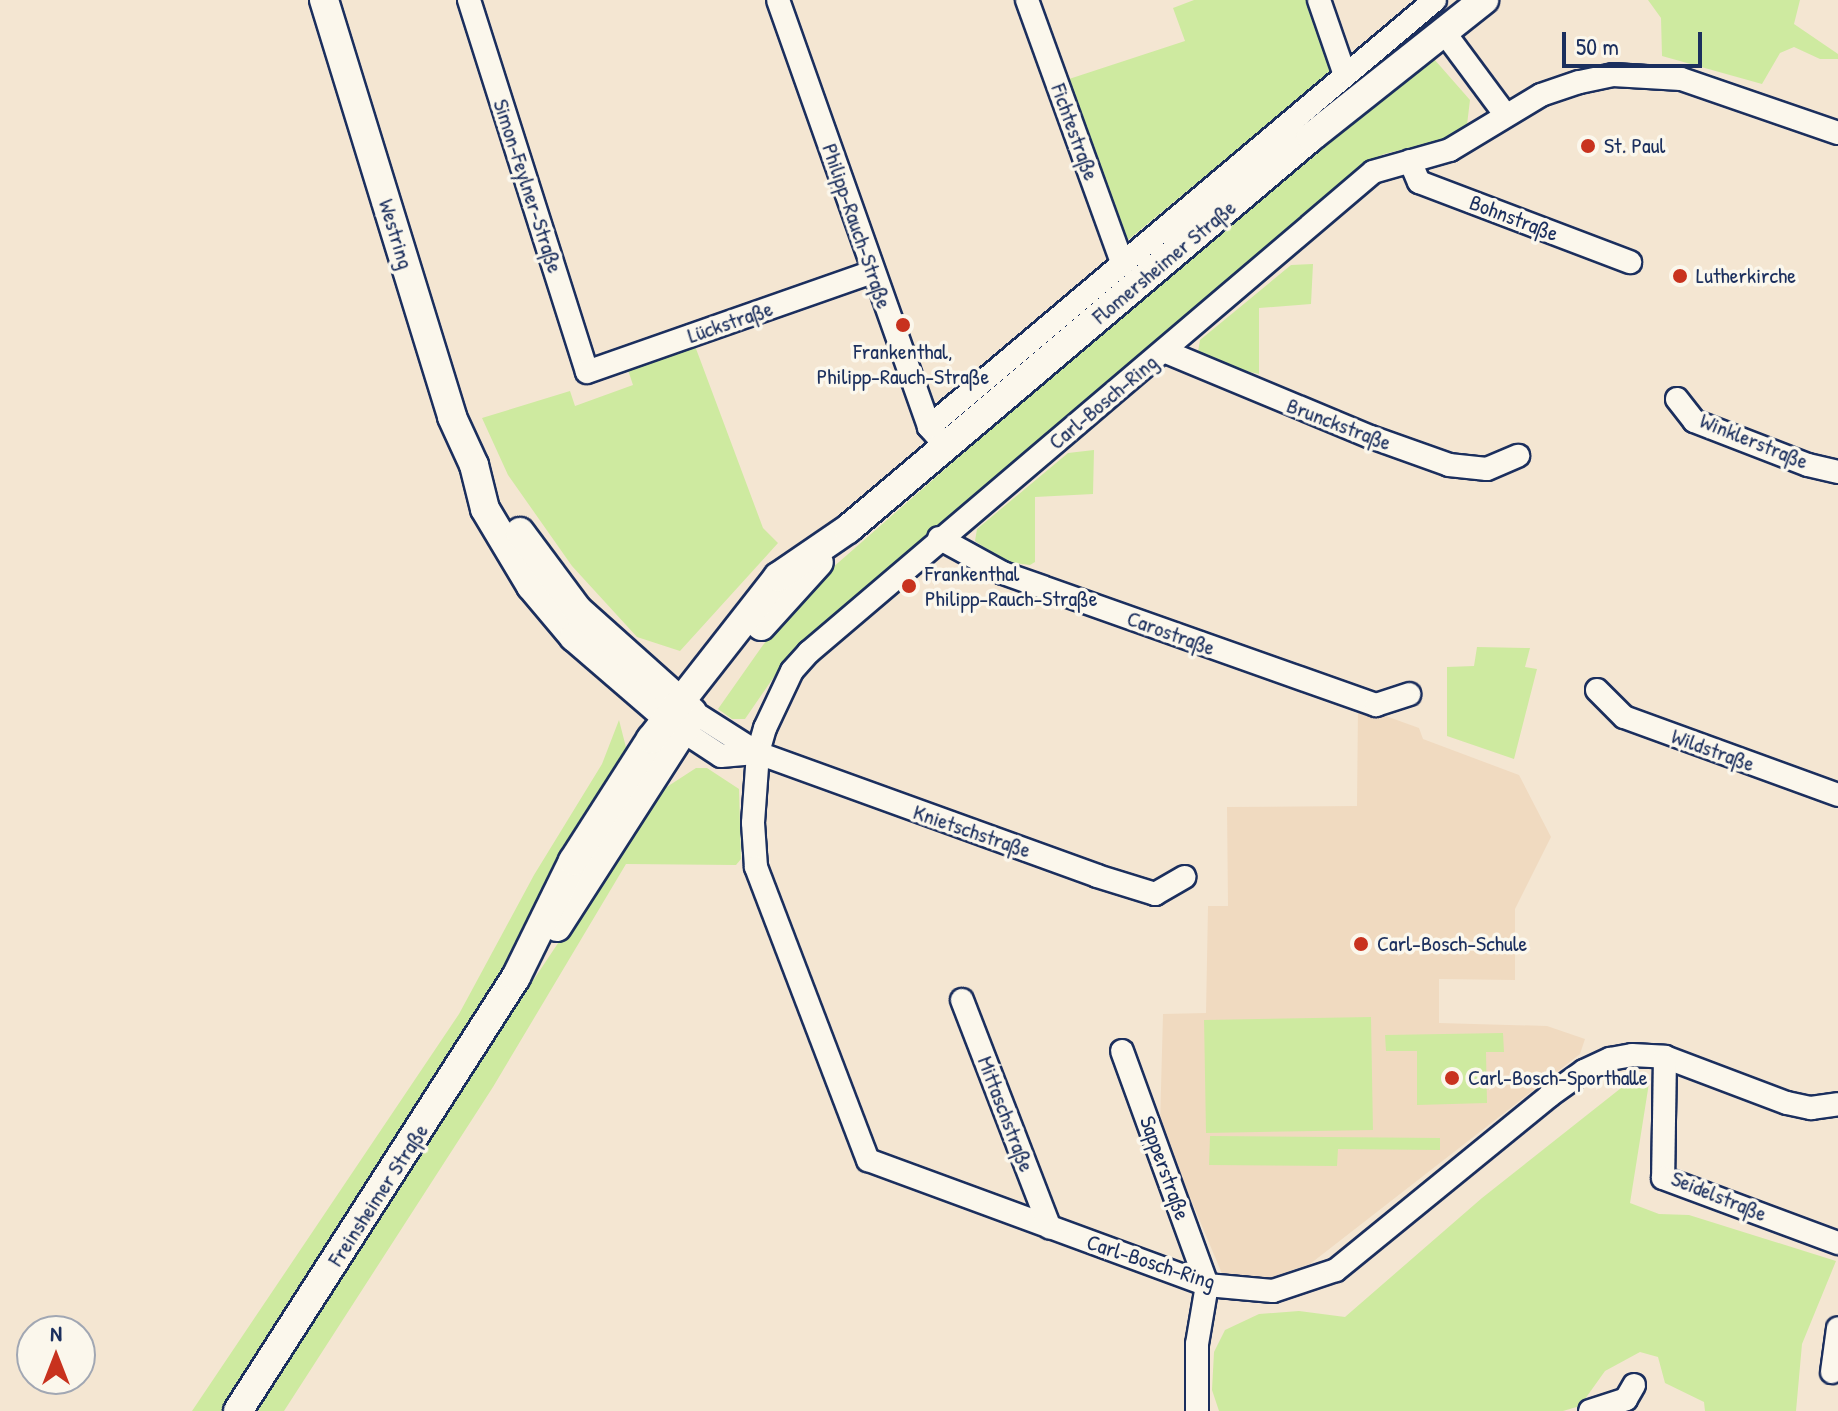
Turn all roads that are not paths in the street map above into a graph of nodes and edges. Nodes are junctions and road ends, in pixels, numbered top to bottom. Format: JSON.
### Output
{"nodes":[{"id":1,"x":324,"y":0,"type":"edge"},
{"id":2,"x":469,"y":0,"type":"edge"},
{"id":3,"x":778,"y":0,"type":"edge"},
{"id":4,"x":1027,"y":0,"type":"edge"},
{"id":5,"x":1319,"y":0,"type":"edge"},
{"id":6,"x":1435,"y":0,"type":"edge"},
{"id":7,"x":1484,"y":0,"type":"edge"},
{"id":8,"x":1444,"y":32,"type":"junction"},
{"id":9,"x":1345,"y":75,"type":"junction"},
{"id":10,"x":1505,"y":114,"type":"junction"},
{"id":11,"x":1838,"y":133,"type":"edge"},
{"id":12,"x":1410,"y":161,"type":"junction"},
{"id":13,"x":1630,"y":262,"type":"dead end"},
{"id":14,"x":1123,"y":265,"type":"junction"},
{"id":15,"x":873,"y":272,"type":"junction"},
{"id":16,"x":1164,"y":351,"type":"junction"},
{"id":17,"x":587,"y":372,"type":"joint"},
{"id":18,"x":1677,"y":399,"type":"dead end"},
{"id":19,"x":937,"y":437,"type":"junction"},
{"id":20,"x":1518,"y":456,"type":"dead end"},
{"id":21,"x":1838,"y":472,"type":"edge"},
{"id":22,"x":939,"y":538,"type":"junction"},
{"id":23,"x":1597,"y":690,"type":"dead end"},
{"id":24,"x":1409,"y":694,"type":"dead end"},
{"id":25,"x":681,"y":716,"type":"junction"},
{"id":26,"x":758,"y":753,"type":"junction"},
{"id":27,"x":1838,"y":795,"type":"edge"},
{"id":28,"x":1185,"y":877,"type":"dead end"},
{"id":29,"x":962,"y":1000,"type":"dead end"},
{"id":30,"x":1122,"y":1051,"type":"dead end"},
{"id":31,"x":1665,"y":1057,"type":"junction"},
{"id":32,"x":1838,"y":1104,"type":"edge"},
{"id":33,"x":1050,"y":1228,"type":"junction"},
{"id":34,"x":1838,"y":1243,"type":"edge"},
{"id":35,"x":1207,"y":1285,"type":"junction"},
{"id":36,"x":1838,"y":1328,"type":"edge"},
{"id":37,"x":1832,"y":1372,"type":"dead end"},
{"id":38,"x":1634,"y":1385,"type":"dead end"},
{"id":39,"x":238,"y":1411,"type":"edge"},
{"id":40,"x":1197,"y":1411,"type":"edge"},
{"id":41,"x":1590,"y":1411,"type":"edge"}],
"edges":[{"from":1,"to":25,"type":"main road","name":"Westring"},
{"from":2,"to":17,"type":"street","name":"Simon-Feylner-Straße"},
{"from":3,"to":15,"type":"street","name":"Philipp-Rauch-Straße"},
{"from":4,"to":14,"type":"street","name":"Fichtestraße"},
{"from":5,"to":9,"type":"street"},
{"from":6,"to":9,"type":"street","name":"Flomersheimer Straße"},
{"from":7,"to":8,"type":"main road","name":"Flomersheimer Straße"},
{"from":8,"to":10,"type":"street"},
{"from":8,"to":19,"type":"main road","name":"Flomersheimer Straße"},
{"from":9,"to":14,"type":"street","name":"Flomersheimer Straße"},
{"from":10,"to":11,"type":"street","name":"Carl-Bosch-Ring"},
{"from":10,"to":12,"type":"street","name":"Carl-Bosch-Ring"},
{"from":12,"to":13,"type":"street","name":"Bohnstraße"},
{"from":12,"to":16,"type":"street","name":"Carl-Bosch-Ring"},
{"from":14,"to":19,"type":"street","name":"Flomersheimer Straße"},
{"from":15,"to":17,"type":"street","name":"Lückstraße"},
{"from":15,"to":19,"type":"street","name":"Philipp-Rauch-Straße"},
{"from":16,"to":20,"type":"street","name":"Brunckstraße"},
{"from":16,"to":22,"type":"street","name":"Carl-Bosch-Ring"},
{"from":18,"to":21,"type":"street","name":"Winklerstraße"},
{"from":19,"to":25,"type":"main road","name":"Flomersheimer Straße"},
{"from":22,"to":24,"type":"street","name":"Carostraße"},
{"from":22,"to":26,"type":"street","name":"Carl-Bosch-Ring"},
{"from":23,"to":27,"type":"street","name":"Wildstraße"},
{"from":25,"to":26,"type":"street"},
{"from":25,"to":39,"type":"main road","name":"Freinsheimer Straße"},
{"from":26,"to":28,"type":"street","name":"Knietschstraße"},
{"from":26,"to":33,"type":"street","name":"Carl-Bosch-Ring"},
{"from":29,"to":33,"type":"street","name":"Mittaschstraße"},
{"from":30,"to":35,"type":"street","name":"Sapperstraße"},
{"from":31,"to":32,"type":"street","name":"Carl-Bosch-Ring"},
{"from":31,"to":34,"type":"street","name":"Seidelstraße"},
{"from":31,"to":35,"type":"street","name":"Carl-Bosch-Ring"},
{"from":33,"to":35,"type":"street","name":"Carl-Bosch-Ring"},
{"from":35,"to":40,"type":"street"},
{"from":36,"to":37,"type":"street"},
{"from":38,"to":41,"type":"street"}]}
